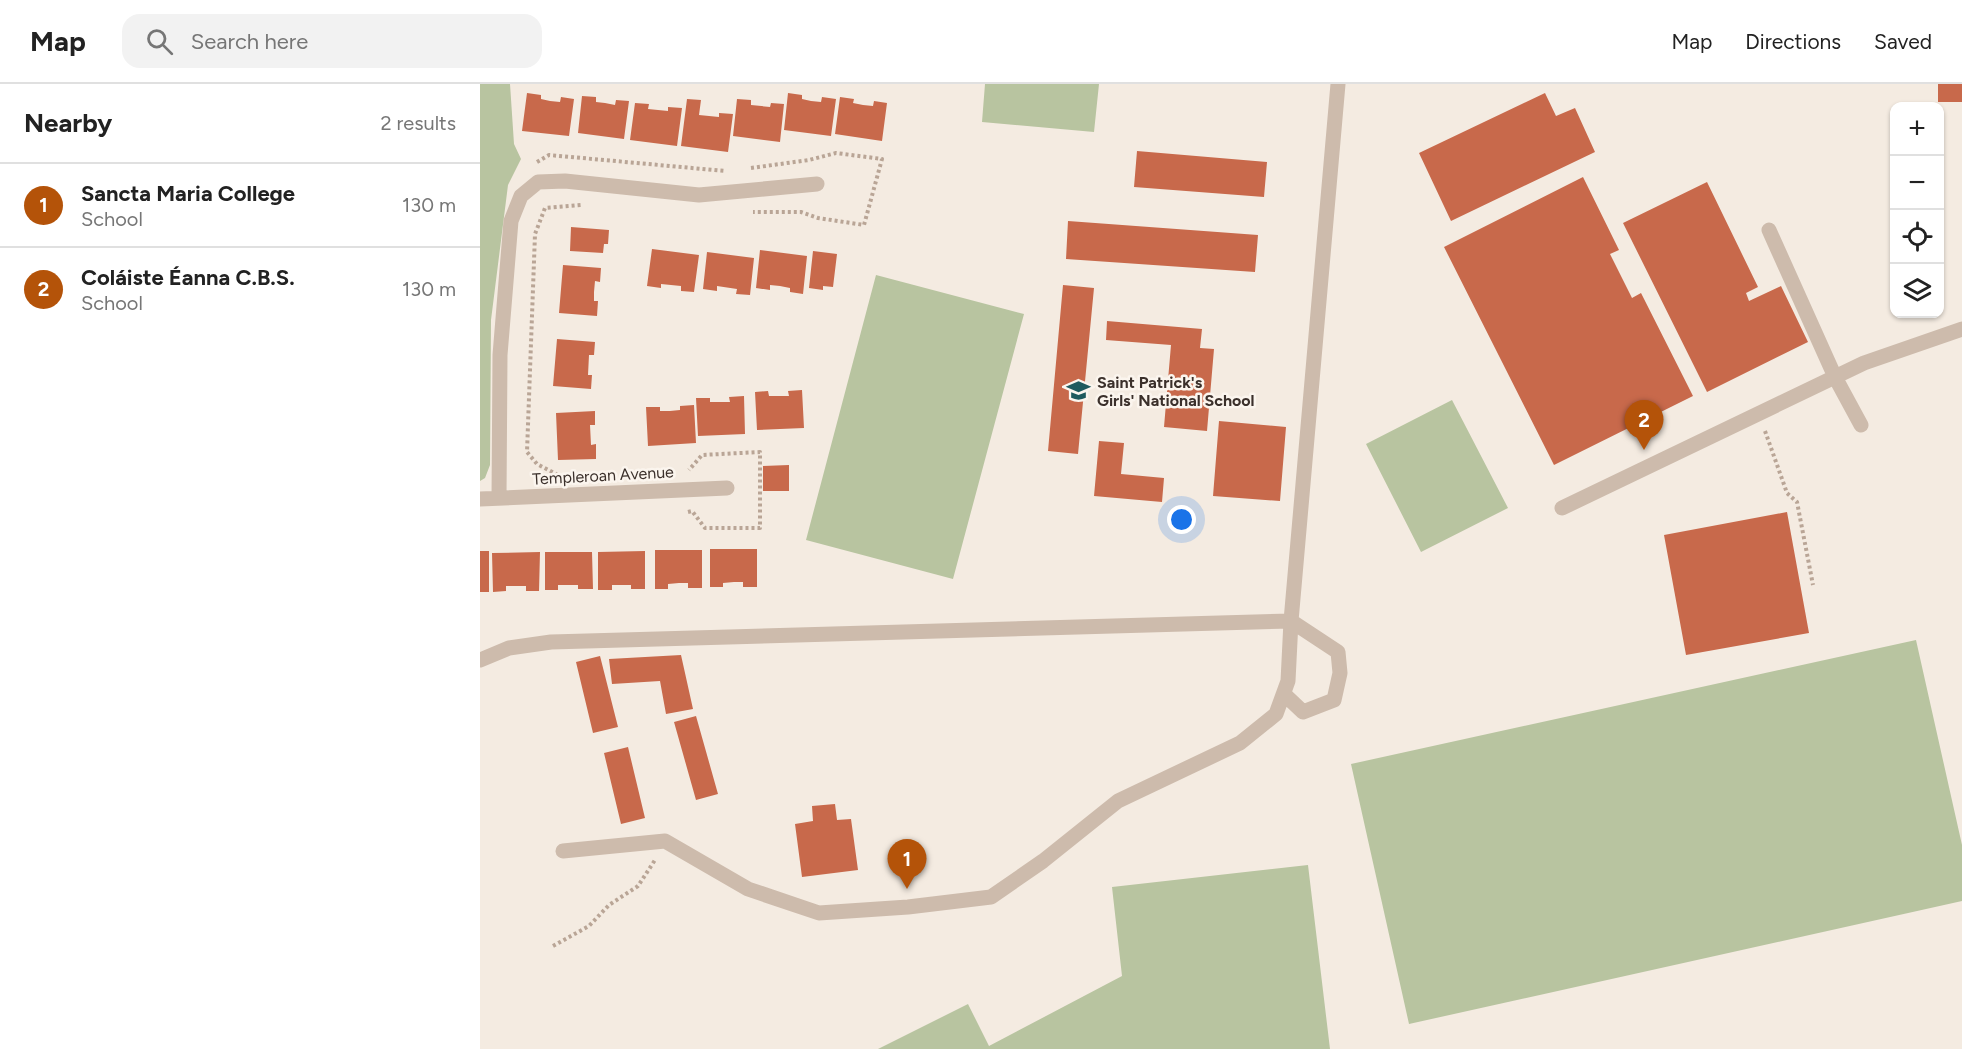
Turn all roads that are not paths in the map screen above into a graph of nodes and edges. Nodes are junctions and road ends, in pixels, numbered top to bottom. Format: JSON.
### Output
{"nodes":[{"id":1,"x":1338,"y":84,"type":"edge"},
{"id":2,"x":817,"y":184,"type":"dead end"},
{"id":3,"x":1768,"y":230,"type":"dead end"},
{"id":4,"x":1962,"y":329,"type":"edge"},
{"id":5,"x":1835,"y":377,"type":"junction"},
{"id":6,"x":1861,"y":425,"type":"dead end"},
{"id":7,"x":727,"y":488,"type":"dead end"},
{"id":8,"x":499,"y":498,"type":"junction"},
{"id":9,"x":480,"y":499,"type":"edge"},
{"id":10,"x":1562,"y":508,"type":"dead end"},
{"id":11,"x":1291,"y":621,"type":"junction"},
{"id":12,"x":480,"y":660,"type":"edge"},
{"id":13,"x":1284,"y":694,"type":"junction"},
{"id":14,"x":563,"y":851,"type":"dead end"}],
"edges":[{"from":1,"to":11,"type":"street"},
{"from":2,"to":8,"type":"street"},
{"from":3,"to":5,"type":"street"},
{"from":4,"to":5,"type":"street"},
{"from":5,"to":6,"type":"street"},
{"from":5,"to":10,"type":"street"},
{"from":7,"to":8,"type":"street","name":"Templeroan Avenue"},
{"from":8,"to":9,"type":"street","name":"Templeroan Avenue"},
{"from":11,"to":12,"type":"street"},
{"from":11,"to":13,"type":"street"},
{"from":11,"to":13,"type":"street"},
{"from":13,"to":14,"type":"street"}]}
